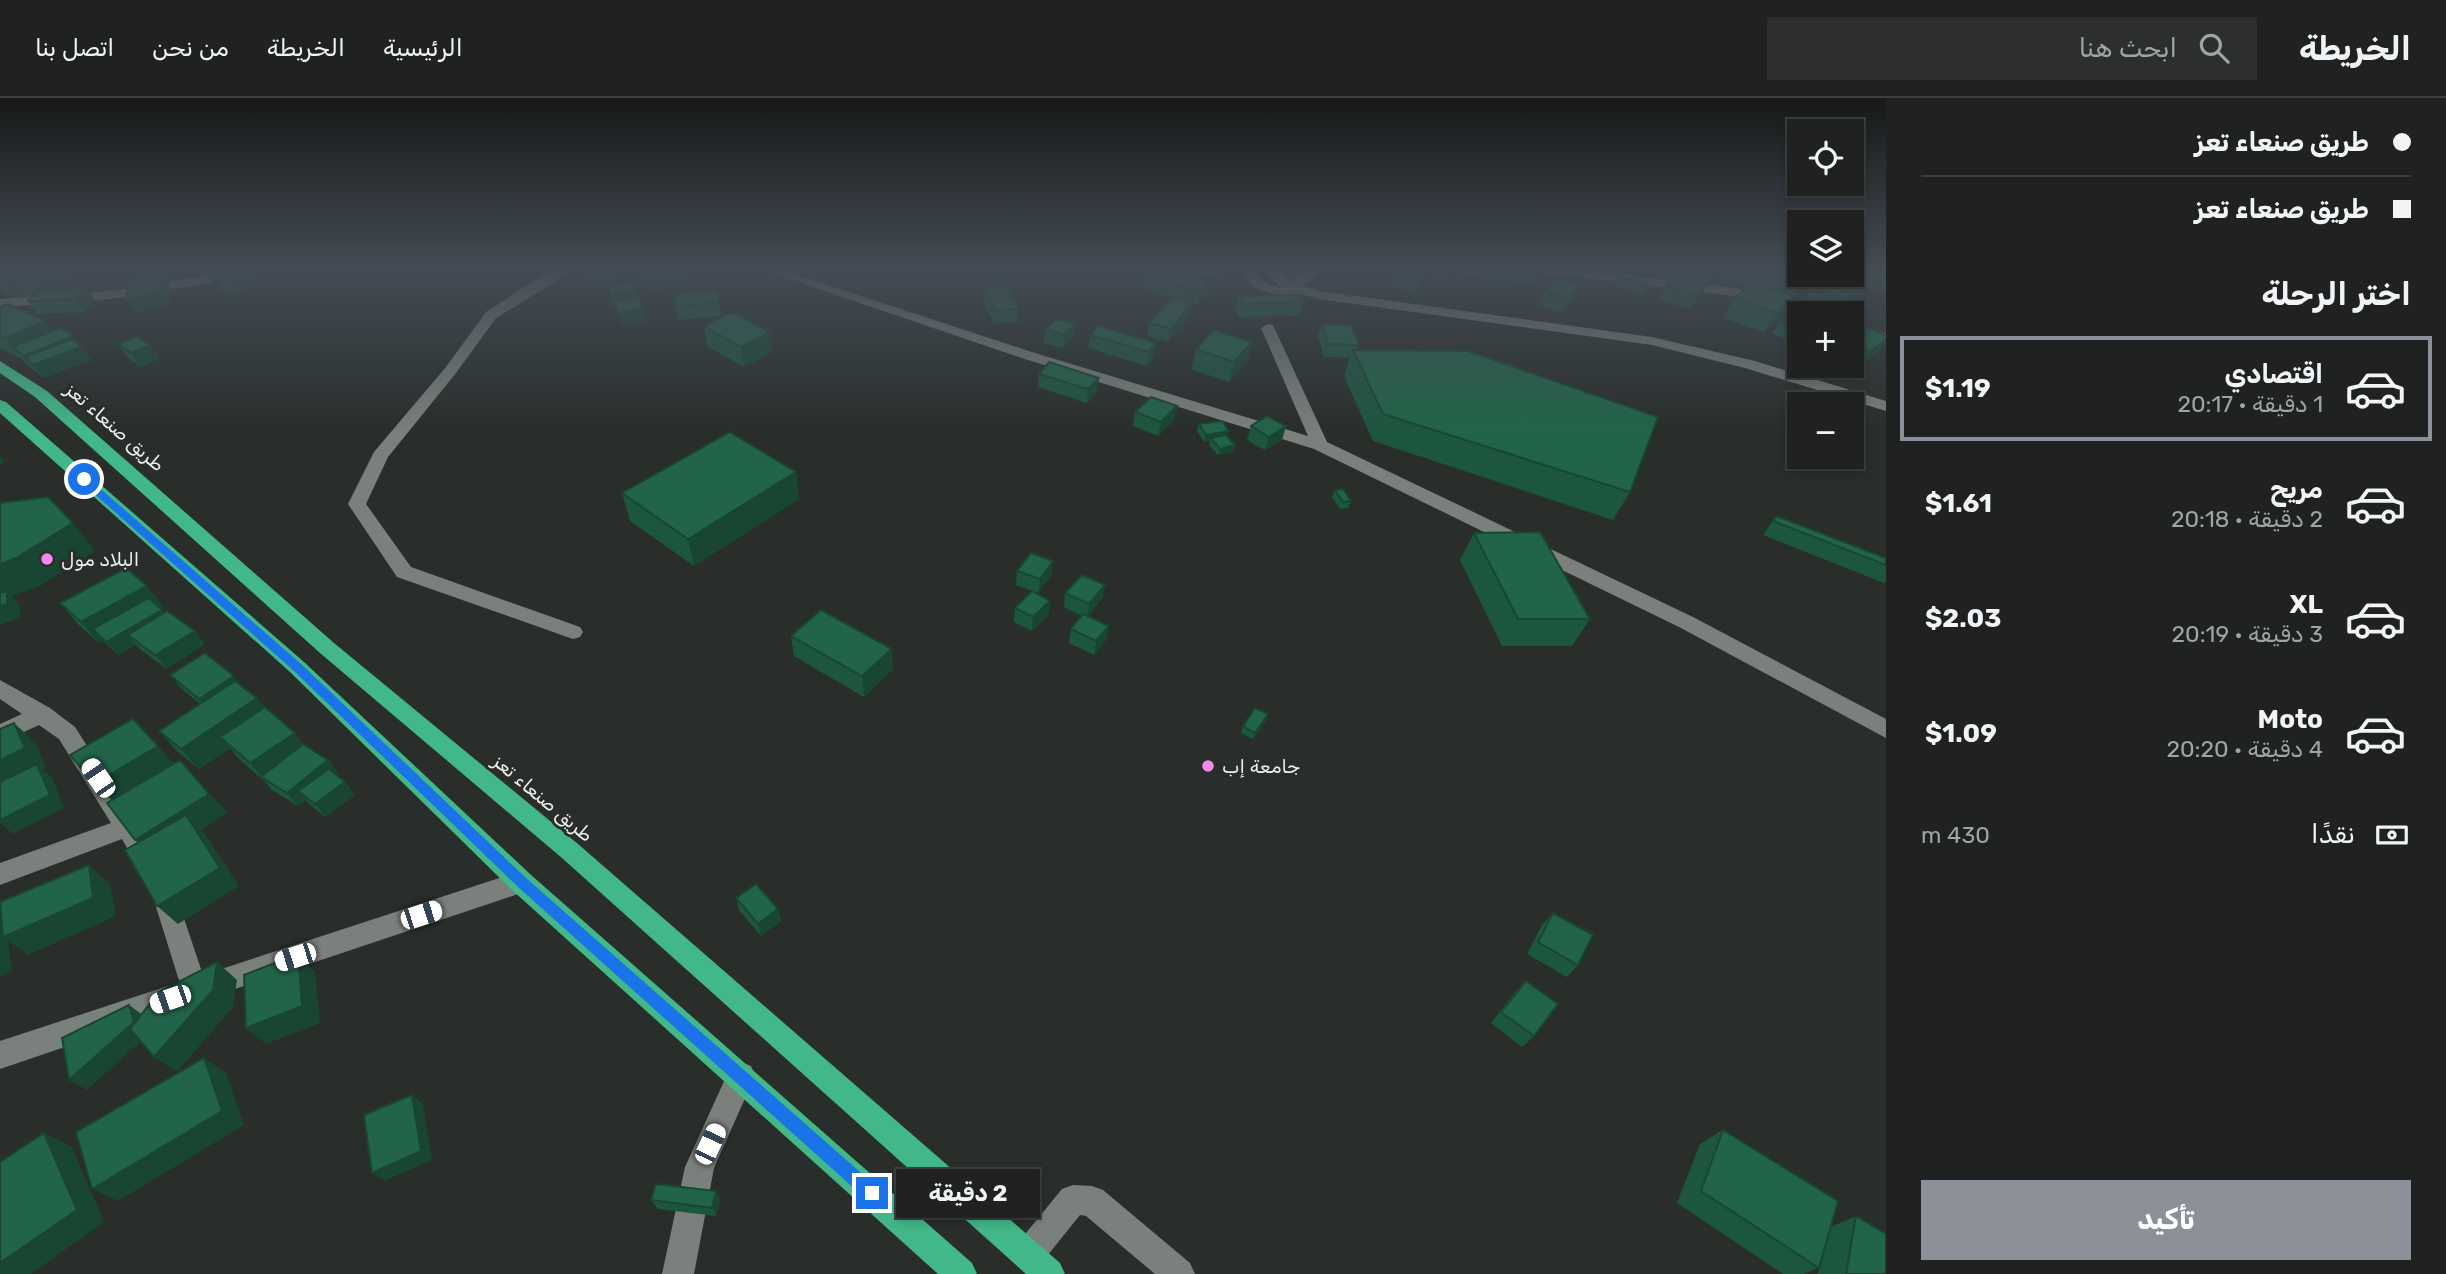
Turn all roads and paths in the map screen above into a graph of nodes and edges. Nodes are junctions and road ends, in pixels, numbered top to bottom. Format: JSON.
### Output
{"nodes":[{"id":1,"x":485,"y":324,"type":"edge"},
{"id":2,"x":934,"y":324,"type":"edge"},
{"id":3,"x":1469,"y":324,"type":"edge"},
{"id":4,"x":1528,"y":324,"type":"edge"},
{"id":5,"x":1268,"y":328,"type":"dead end"},
{"id":6,"x":1864,"y":331,"type":"edge"},
{"id":7,"x":1886,"y":338,"type":"edge"},
{"id":8,"x":0,"y":366,"type":"edge"},
{"id":9,"x":1803,"y":392,"type":"edge"},
{"id":10,"x":1886,"y":406,"type":"edge"},
{"id":11,"x":2,"y":409,"type":"edge"},
{"id":12,"x":1864,"y":411,"type":"edge"},
{"id":13,"x":1886,"y":419,"type":"edge"},
{"id":14,"x":1320,"y":445,"type":"junction"},
{"id":15,"x":573,"y":632,"type":"dead end"},
{"id":16,"x":0,"y":688,"type":"edge"},
{"id":17,"x":42,"y":714,"type":"junction"},
{"id":18,"x":1886,"y":729,"type":"edge"},
{"id":19,"x":0,"y":734,"type":"edge"},
{"id":20,"x":127,"y":827,"type":"junction"},
{"id":21,"x":0,"y":874,"type":"edge"},
{"id":22,"x":521,"y":882,"type":"junction"},
{"id":23,"x":195,"y":990,"type":"junction"},
{"id":24,"x":0,"y":1055,"type":"edge"},
{"id":25,"x":741,"y":1076,"type":"junction"},
{"id":26,"x":1039,"y":1265,"type":"edge"},
{"id":27,"x":678,"y":1274,"type":"edge"},
{"id":28,"x":961,"y":1274,"type":"edge"},
{"id":29,"x":1179,"y":1274,"type":"edge"}],
"edges":[{"from":1,"to":15,"type":"street"},
{"from":2,"to":14,"type":"street"},
{"from":3,"to":9,"type":"street"},
{"from":4,"to":10,"type":"street"},
{"from":5,"to":14,"type":"street"},
{"from":6,"to":7,"type":"street"},
{"from":8,"to":26,"type":"highway","name":"طريق صنعاء تعز"},
{"from":11,"to":22,"type":"highway"},
{"from":12,"to":13,"type":"street"},
{"from":14,"to":18,"type":"street"},
{"from":16,"to":17,"type":"street"},
{"from":17,"to":19,"type":"street"},
{"from":17,"to":20,"type":"street"},
{"from":20,"to":21,"type":"street"},
{"from":20,"to":23,"type":"street"},
{"from":22,"to":23,"type":"street"},
{"from":22,"to":25,"type":"highway"},
{"from":23,"to":24,"type":"street"},
{"from":25,"to":27,"type":"street"},
{"from":25,"to":28,"type":"highway"},
{"from":26,"to":29,"type":"street"}]}
